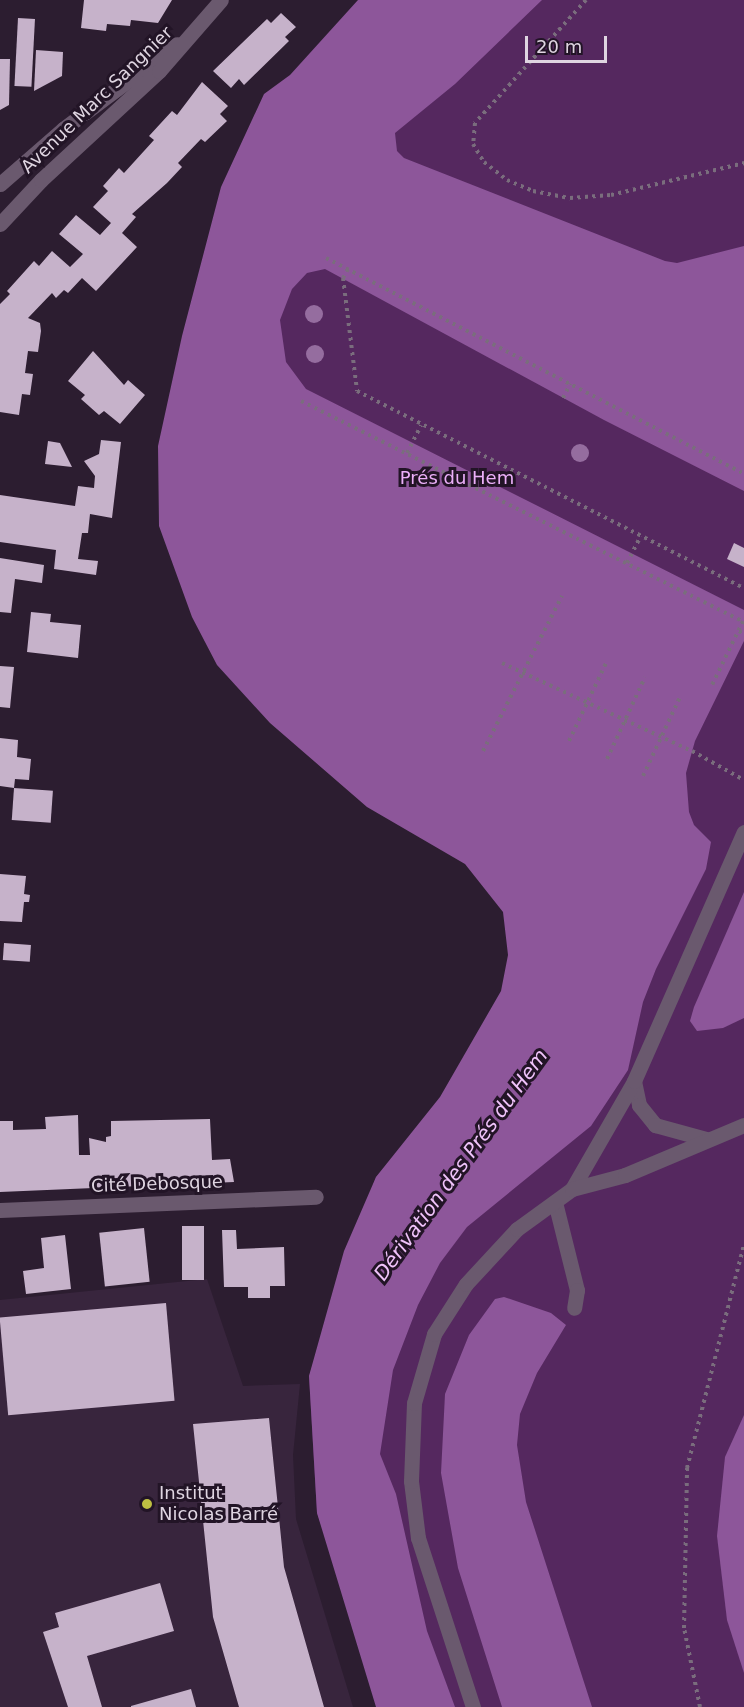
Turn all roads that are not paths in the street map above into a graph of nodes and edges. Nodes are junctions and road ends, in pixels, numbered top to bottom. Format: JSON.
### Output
{"nodes":[{"id":1,"x":221,"y":0,"type":"edge"},
{"id":2,"x":196,"y":30,"type":"junction"},
{"id":3,"x":0,"y":184,"type":"edge"},
{"id":4,"x":3,"y":213,"type":"edge"},
{"id":5,"x":744,"y":832,"type":"edge"},
{"id":6,"x":634,"y":1082,"type":"junction"},
{"id":7,"x":744,"y":1125,"type":"edge"},
{"id":8,"x":706,"y":1139,"type":"junction"},
{"id":9,"x":572,"y":1189,"type":"junction"},
{"id":10,"x":316,"y":1197,"type":"dead end"},
{"id":11,"x":555,"y":1202,"type":"junction"},
{"id":12,"x":0,"y":1210,"type":"edge"},
{"id":13,"x":574,"y":1308,"type":"dead end"},
{"id":14,"x":473,"y":1707,"type":"edge"}],
"edges":[{"from":1,"to":2,"type":"street","name":"Avenue Marc Sangnier"},
{"from":2,"to":3,"type":"street","name":"Avenue Marc Sangnier"},
{"from":2,"to":4,"type":"street","name":"Avenue Marc Sangnier"},
{"from":5,"to":6,"type":"street"},
{"from":6,"to":8,"type":"street"},
{"from":6,"to":9,"type":"street"},
{"from":7,"to":8,"type":"street"},
{"from":8,"to":9,"type":"street"},
{"from":9,"to":11,"type":"street"},
{"from":10,"to":12,"type":"street","name":"Cité Debosque"},
{"from":11,"to":13,"type":"street"},
{"from":11,"to":14,"type":"street"}]}
